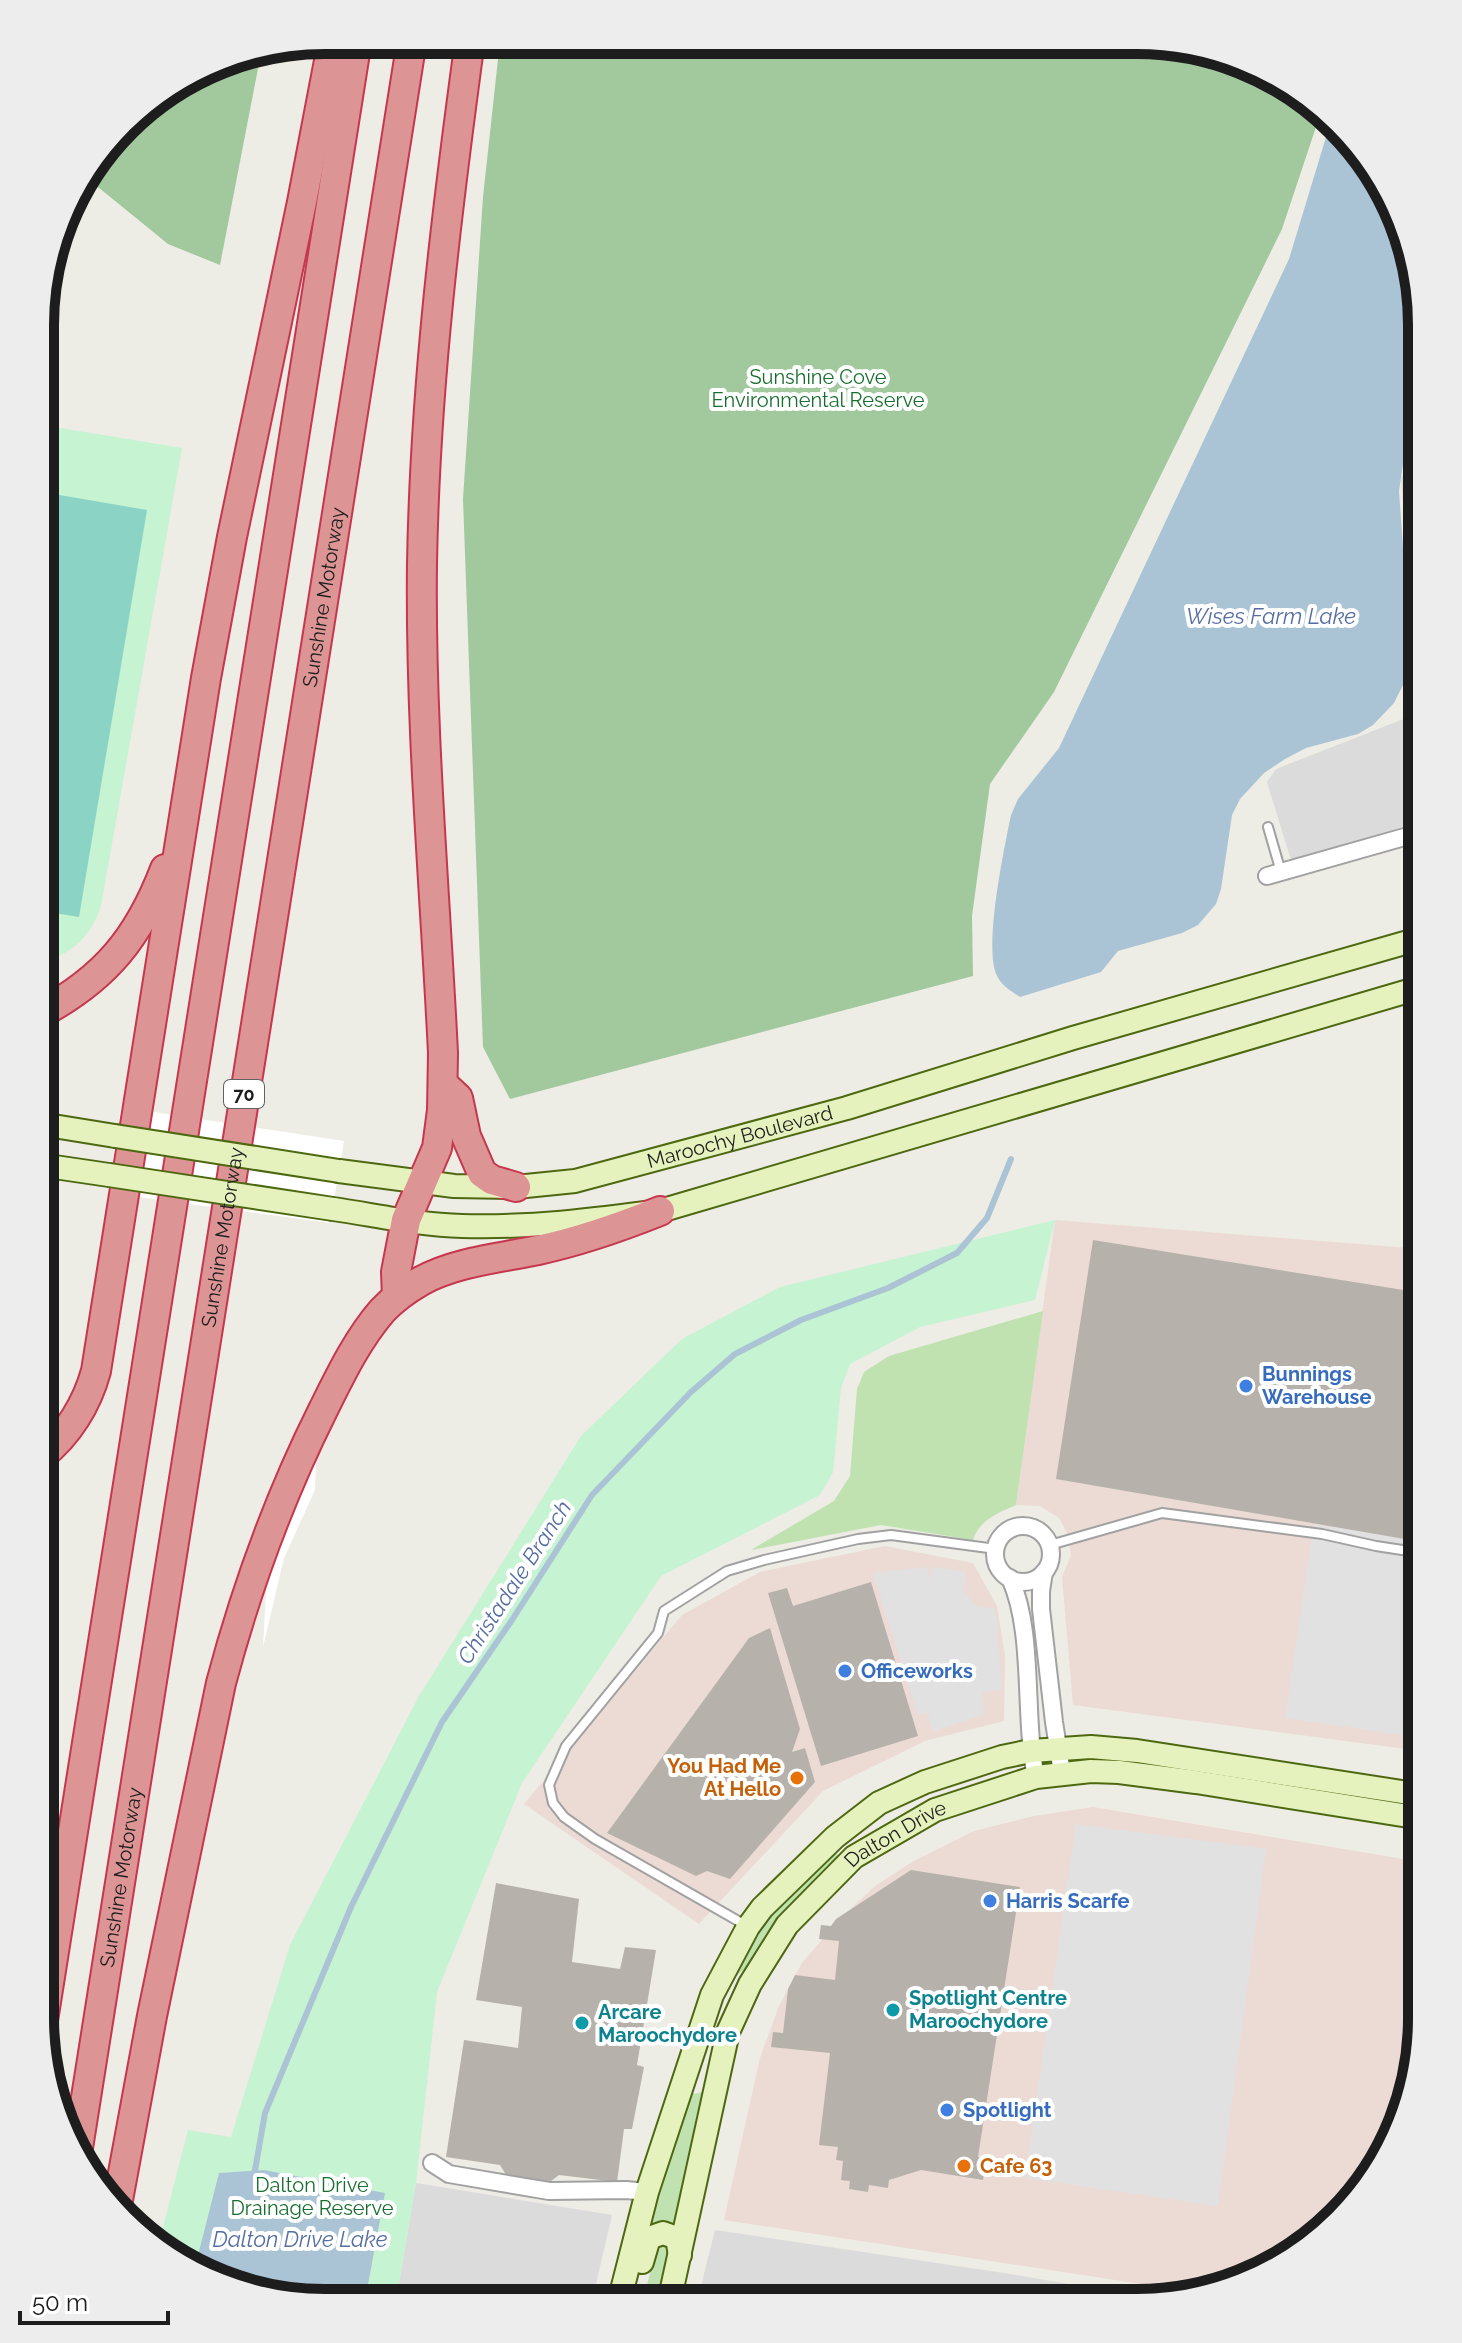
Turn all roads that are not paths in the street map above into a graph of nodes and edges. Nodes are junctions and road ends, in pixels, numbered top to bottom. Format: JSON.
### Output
{"nodes":[{"id":1,"x":330,"y":54,"type":"edge"},
{"id":2,"x":355,"y":54,"type":"edge"},
{"id":3,"x":410,"y":54,"type":"edge"},
{"id":4,"x":468,"y":54,"type":"edge"},
{"id":5,"x":185,"y":819,"type":"junction"},
{"id":6,"x":1268,"y":827,"type":"dead end"},
{"id":7,"x":1408,"y":836,"type":"edge"},
{"id":8,"x":1274,"y":874,"type":"joint"},
{"id":9,"x":1408,"y":942,"type":"edge"},
{"id":10,"x":1408,"y":991,"type":"edge"},
{"id":11,"x":54,"y":1005,"type":"edge"},
{"id":12,"x":443,"y":1084,"type":"junction"},
{"id":13,"x":54,"y":1126,"type":"edge"},
{"id":14,"x":54,"y":1167,"type":"edge"},
{"id":15,"x":423,"y":1183,"type":"junction"},
{"id":16,"x":516,"y":1187,"type":"junction"},
{"id":17,"x":660,"y":1211,"type":"junction"},
{"id":18,"x":406,"y":1220,"type":"junction"},
{"id":19,"x":397,"y":1297,"type":"junction"},
{"id":20,"x":54,"y":1444,"type":"edge"},
{"id":21,"x":1050,"y":1545,"type":"junction"},
{"id":22,"x":988,"y":1547,"type":"junction"},
{"id":23,"x":1407,"y":1551,"type":"edge"},
{"id":24,"x":1044,"y":1572,"type":"junction"},
{"id":25,"x":1010,"y":1578,"type":"junction"},
{"id":26,"x":1058,"y":1748,"type":"junction"},
{"id":27,"x":1031,"y":1751,"type":"junction"},
{"id":28,"x":1062,"y":1773,"type":"junction"},
{"id":29,"x":1036,"y":1777,"type":"junction"},
{"id":30,"x":1407,"y":1793,"type":"edge"},
{"id":31,"x":1407,"y":1816,"type":"edge"},
{"id":32,"x":748,"y":1927,"type":"junction"},
{"id":33,"x":54,"y":1951,"type":"edge"},
{"id":34,"x":750,"y":1984,"type":"junction"},
{"id":35,"x":694,"y":2046,"type":"junction"},
{"id":36,"x":80,"y":2133,"type":"edge"},
{"id":37,"x":432,"y":2163,"type":"dead end"},
{"id":38,"x":647,"y":2192,"type":"junction"},
{"id":39,"x":119,"y":2194,"type":"edge"},
{"id":40,"x":680,"y":2255,"type":"junction"},
{"id":41,"x":622,"y":2289,"type":"edge"},
{"id":42,"x":635,"y":2289,"type":"edge"},
{"id":43,"x":672,"y":2289,"type":"edge"}],
"edges":[{"from":1,"to":5,"type":"highway"},
{"from":2,"to":33,"type":"highway"},
{"from":3,"to":36,"type":"highway","name":"Sunshine Motorway","number":"70"},
{"from":4,"to":12,"type":"highway"},
{"from":5,"to":11,"type":"highway"},
{"from":5,"to":20,"type":"highway"},
{"from":6,"to":8,"type":"lane"},
{"from":7,"to":8,"type":"street"},
{"from":9,"to":16,"type":"main road","name":"Maroochy Boulevard"},
{"from":10,"to":17,"type":"main road"},
{"from":12,"to":15,"type":"highway"},
{"from":12,"to":16,"type":"highway"},
{"from":13,"to":15,"type":"main road","name":"Maroochy Boulevard","bridge":true},
{"from":14,"to":18,"type":"main road","bridge":true},
{"from":15,"to":16,"type":"main road","name":"Maroochy Boulevard"},
{"from":15,"to":18,"type":"highway"},
{"from":17,"to":18,"type":"main road"},
{"from":17,"to":19,"type":"highway"},
{"from":18,"to":19,"type":"highway"},
{"from":19,"to":39,"type":"highway"},
{"from":21,"to":22,"type":"street"},
{"from":21,"to":23,"type":"lane"},
{"from":21,"to":24,"type":"street"},
{"from":22,"to":25,"type":"street"},
{"from":22,"to":32,"type":"lane"},
{"from":24,"to":25,"type":"street"},
{"from":24,"to":26,"type":"street"},
{"from":25,"to":27,"type":"street"},
{"from":26,"to":27,"type":"main road","name":"Dalton Drive"},
{"from":26,"to":28,"type":"street"},
{"from":26,"to":30,"type":"main road","name":"Dalton Drive"},
{"from":27,"to":29,"type":"street"},
{"from":27,"to":32,"type":"main road","name":"Dalton Drive"},
{"from":28,"to":29,"type":"main road","name":"Dalton Drive"},
{"from":28,"to":31,"type":"main road","name":"Dalton Drive"},
{"from":29,"to":34,"type":"main road","name":"Dalton Drive"},
{"from":32,"to":35,"type":"main road","name":"Dalton Drive"},
{"from":34,"to":35,"type":"main road"},
{"from":34,"to":40,"type":"main road","name":"Dalton Drive"},
{"from":35,"to":38,"type":"main road","name":"Dalton Drive"},
{"from":37,"to":38,"type":"street"},
{"from":38,"to":41,"type":"main road","name":"Dalton Drive"},
{"from":40,"to":42,"type":"main road"},
{"from":40,"to":43,"type":"main road","name":"Dalton Drive"}]}
